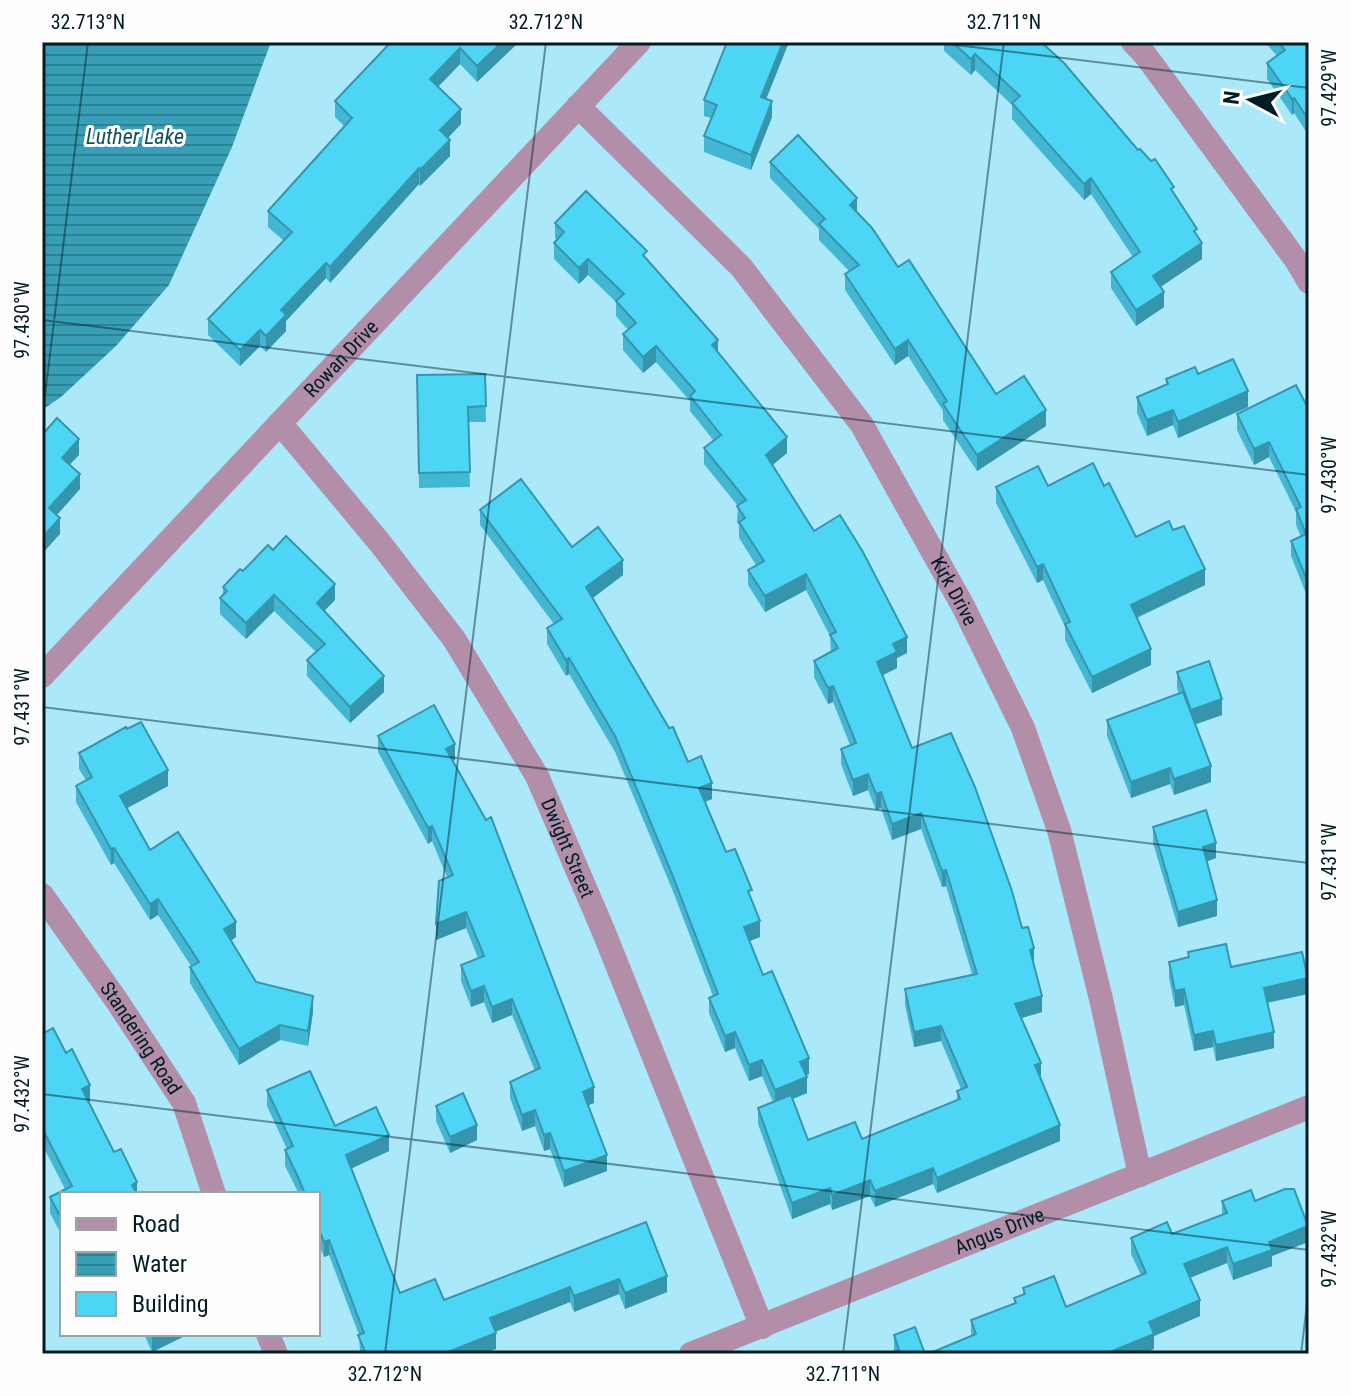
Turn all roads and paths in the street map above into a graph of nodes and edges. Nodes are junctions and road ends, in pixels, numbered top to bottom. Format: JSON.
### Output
{"nodes":[{"id":1,"x":639,"y":42,"type":"edge"},
{"id":2,"x":1133,"y":42,"type":"edge"},
{"id":3,"x":578,"y":106,"type":"junction"},
{"id":4,"x":1309,"y":282,"type":"edge"},
{"id":5,"x":280,"y":423,"type":"junction"},
{"id":6,"x":42,"y":676,"type":"edge"},
{"id":7,"x":42,"y":895,"type":"edge"},
{"id":8,"x":1309,"y":1107,"type":"edge"},
{"id":9,"x":1140,"y":1175,"type":"junction"},
{"id":10,"x":213,"y":1192,"type":"edge"},
{"id":11,"x":762,"y":1327,"type":"junction"},
{"id":12,"x":691,"y":1354,"type":"edge"}],
"edges":[{"from":1,"to":3,"type":"street","name":"Rowan Drive"},
{"from":2,"to":4,"type":"street"},
{"from":3,"to":5,"type":"street","name":"Rowan Drive"},
{"from":3,"to":9,"type":"street","name":"Kirk Drive"},
{"from":5,"to":6,"type":"street","name":"Rowan Drive"},
{"from":5,"to":11,"type":"street","name":"Dwight Street"},
{"from":7,"to":10,"type":"street","name":"Standering Road"},
{"from":8,"to":9,"type":"street","name":"Angus Drive"},
{"from":9,"to":11,"type":"street","name":"Angus Drive"},
{"from":11,"to":12,"type":"street","name":"Angus Drive"}]}
